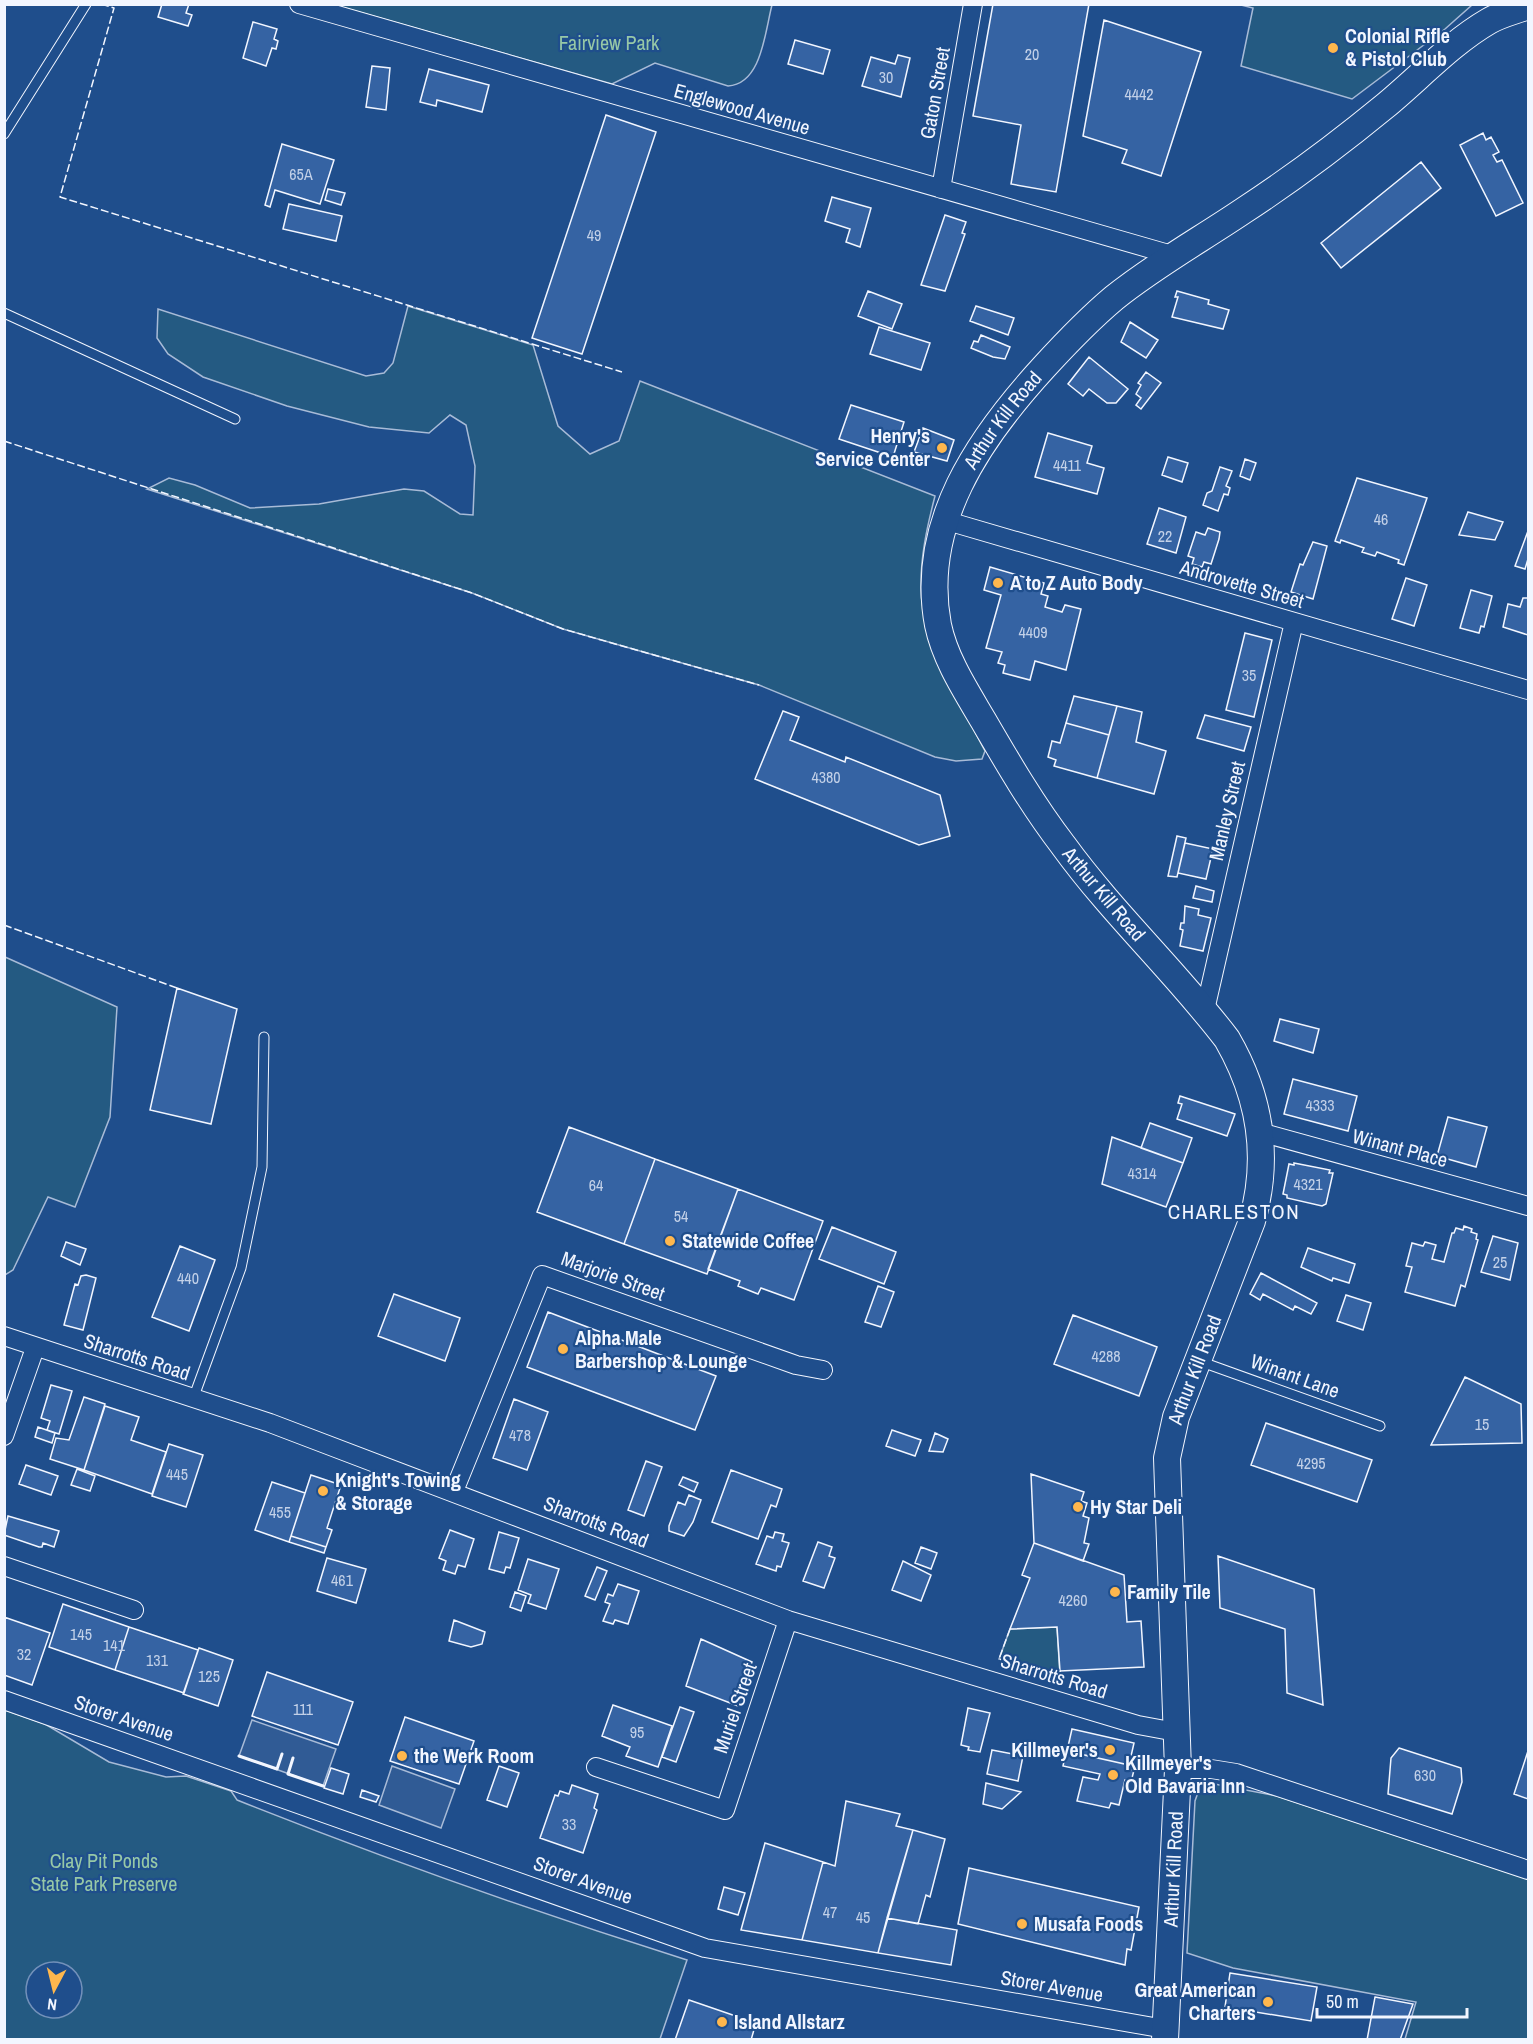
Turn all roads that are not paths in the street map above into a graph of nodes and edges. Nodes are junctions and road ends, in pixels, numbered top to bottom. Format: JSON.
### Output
{"nodes":[{"id":1,"x":86,"y":4,"type":"edge"},
{"id":2,"x":299,"y":4,"type":"edge"},
{"id":3,"x":973,"y":4,"type":"edge"},
{"id":4,"x":1528,"y":6,"type":"edge"},
{"id":5,"x":4,"y":134,"type":"edge"},
{"id":6,"x":941,"y":189,"type":"junction"},
{"id":7,"x":1172,"y":255,"type":"junction"},
{"id":8,"x":4,"y":313,"type":"edge"},
{"id":9,"x":235,"y":419,"type":"dead end"},
{"id":10,"x":944,"y":520,"type":"junction"},
{"id":11,"x":1294,"y":622,"type":"junction"},
{"id":12,"x":1528,"y":690,"type":"edge"},
{"id":13,"x":1205,"y":1010,"type":"junction"},
{"id":14,"x":264,"y":1037,"type":"dead end"},
{"id":15,"x":1260,"y":1132,"type":"junction"},
{"id":16,"x":1528,"y":1206,"type":"edge"},
{"id":17,"x":4,"y":1336,"type":"edge"},
{"id":18,"x":35,"y":1348,"type":"junction"},
{"id":19,"x":1197,"y":1360,"type":"junction"},
{"id":20,"x":823,"y":1370,"type":"dead end"},
{"id":21,"x":193,"y":1399,"type":"junction"},
{"id":22,"x":1380,"y":1426,"type":"dead end"},
{"id":23,"x":4,"y":1436,"type":"edge"},
{"id":24,"x":454,"y":1491,"type":"junction"},
{"id":25,"x":4,"y":1566,"type":"edge"},
{"id":26,"x":134,"y":1610,"type":"dead end"},
{"id":27,"x":788,"y":1620,"type":"junction"},
{"id":28,"x":4,"y":1700,"type":"edge"},
{"id":29,"x":1176,"y":1732,"type":"junction"},
{"id":30,"x":596,"y":1767,"type":"dead end"},
{"id":31,"x":1178,"y":1769,"type":"junction"},
{"id":32,"x":1528,"y":1870,"type":"edge"},
{"id":33,"x":1165,"y":2034,"type":"edge"}],
"edges":[{"from":1,"to":5,"type":"lane"},
{"from":2,"to":6,"type":"street","name":"Englewood Avenue"},
{"from":3,"to":6,"type":"street","name":"Gaton Street"},
{"from":4,"to":7,"type":"street","name":"Arthur Kill Road"},
{"from":6,"to":7,"type":"street","name":"Englewood Avenue"},
{"from":7,"to":10,"type":"street","name":"Arthur Kill Road"},
{"from":8,"to":9,"type":"lane"},
{"from":10,"to":11,"type":"street","name":"Androvette Street"},
{"from":10,"to":13,"type":"street","name":"Arthur Kill Road"},
{"from":11,"to":12,"type":"street","name":"Androvette Street"},
{"from":11,"to":13,"type":"street","name":"Manley Street"},
{"from":13,"to":15,"type":"street","name":"Arthur Kill Road"},
{"from":14,"to":21,"type":"lane"},
{"from":15,"to":16,"type":"street","name":"Winant Place"},
{"from":15,"to":19,"type":"street","name":"Arthur Kill Road"},
{"from":17,"to":18,"type":"street","name":"Sharrotts Road"},
{"from":18,"to":21,"type":"street","name":"Sharrotts Road"},
{"from":18,"to":23,"type":"street"},
{"from":19,"to":22,"type":"lane","name":"Winant Lane"},
{"from":19,"to":29,"type":"street","name":"Arthur Kill Road"},
{"from":20,"to":24,"type":"street","name":"Marjorie Street"},
{"from":21,"to":24,"type":"street","name":"Sharrotts Road"},
{"from":24,"to":27,"type":"street","name":"Sharrotts Road"},
{"from":25,"to":26,"type":"street"},
{"from":27,"to":29,"type":"street","name":"Sharrotts Road"},
{"from":27,"to":30,"type":"street","name":"Muriel Street"},
{"from":28,"to":33,"type":"street","name":"Storer Avenue"},
{"from":29,"to":31,"type":"street","name":"Arthur Kill Road"},
{"from":31,"to":32,"type":"street"},
{"from":31,"to":33,"type":"street","name":"Arthur Kill Road"}]}
